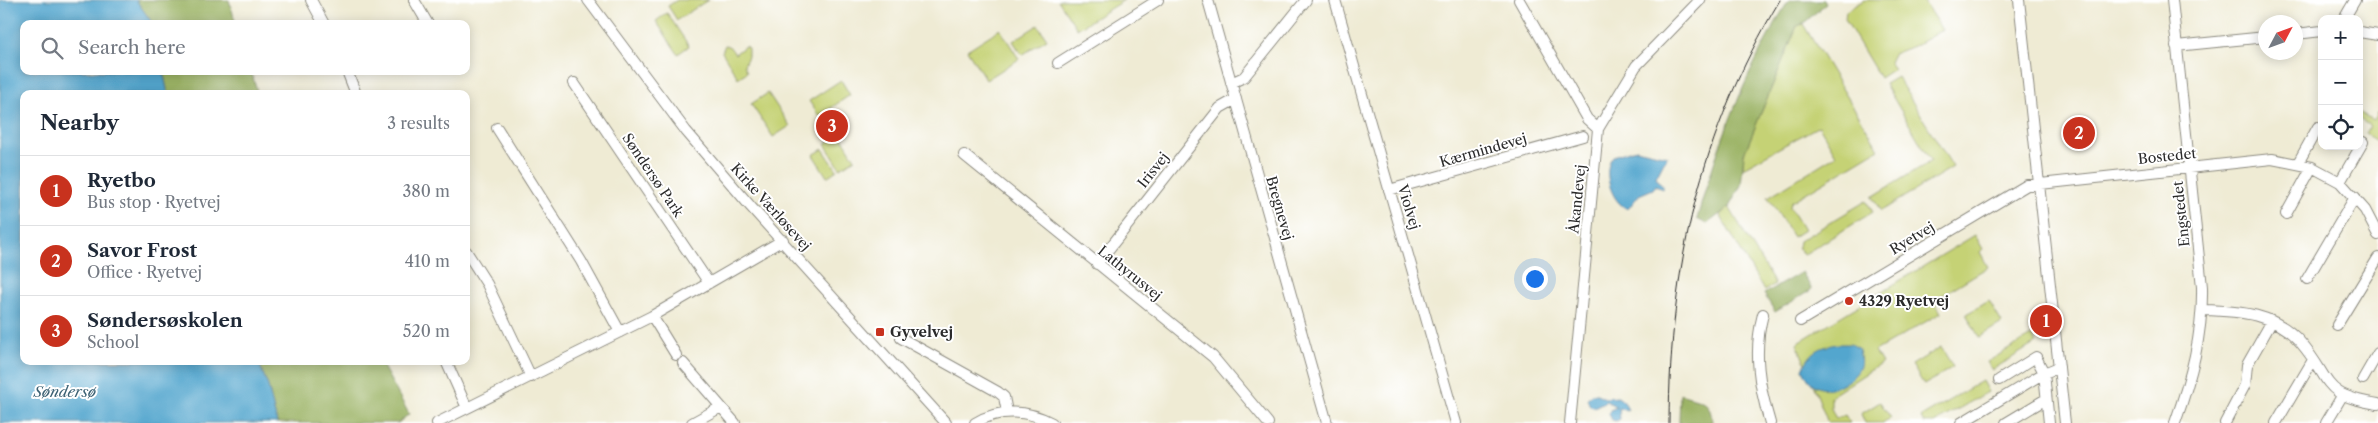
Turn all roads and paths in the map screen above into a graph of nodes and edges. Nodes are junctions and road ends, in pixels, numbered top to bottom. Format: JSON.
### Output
{"nodes":[{"id":1,"x":311,"y":0,"type":"edge"},
{"id":2,"x":414,"y":0,"type":"edge"},
{"id":3,"x":588,"y":0,"type":"edge"},
{"id":4,"x":1158,"y":0,"type":"edge"},
{"id":5,"x":1208,"y":0,"type":"edge"},
{"id":6,"x":1306,"y":0,"type":"edge"},
{"id":7,"x":1335,"y":0,"type":"edge"},
{"id":8,"x":1520,"y":0,"type":"edge"},
{"id":9,"x":2019,"y":0,"type":"edge"},
{"id":10,"x":2172,"y":0,"type":"edge"},
{"id":11,"x":2355,"y":0,"type":"edge"},
{"id":12,"x":1693,"y":2,"type":"edge"},
{"id":13,"x":2346,"y":15,"type":"edge"},
{"id":14,"x":322,"y":20,"type":"edge"},
{"id":15,"x":426,"y":20,"type":"edge"},
{"id":16,"x":2318,"y":31,"type":"edge"},
{"id":17,"x":2303,"y":33,"type":"edge"},
{"id":18,"x":2363,"y":33,"type":"edge"},
{"id":19,"x":2378,"y":36,"type":"edge"},
{"id":20,"x":2258,"y":38,"type":"edge"},
{"id":21,"x":2176,"y":46,"type":"junction"},
{"id":22,"x":1058,"y":63,"type":"dead end"},
{"id":23,"x":349,"y":75,"type":"edge"},
{"id":24,"x":574,"y":83,"type":"dead end"},
{"id":25,"x":1231,"y":83,"type":"junction"},
{"id":26,"x":354,"y":90,"type":"edge"},
{"id":27,"x":1236,"y":99,"type":"junction"},
{"id":28,"x":2318,"y":127,"type":"dead end"},
{"id":29,"x":497,"y":128,"type":"dead end"},
{"id":30,"x":1598,"y":129,"type":"junction"},
{"id":31,"x":1583,"y":136,"type":"dead end"},
{"id":32,"x":2358,"y":150,"type":"edge"},
{"id":33,"x":964,"y":155,"type":"dead end"},
{"id":34,"x":2298,"y":163,"type":"junction"},
{"id":35,"x":2312,"y":167,"type":"junction"},
{"id":36,"x":2189,"y":168,"type":"junction"},
{"id":37,"x":2340,"y":182,"type":"junction"},
{"id":38,"x":2040,"y":184,"type":"junction"},
{"id":39,"x":1389,"y":190,"type":"junction"},
{"id":40,"x":2355,"y":197,"type":"junction"},
{"id":41,"x":2286,"y":214,"type":"dead end"},
{"id":42,"x":2376,"y":223,"type":"edge"},
{"id":43,"x":2378,"y":235,"type":"edge"},
{"id":44,"x":783,"y":240,"type":"junction"},
{"id":45,"x":470,"y":256,"type":"edge"},
{"id":46,"x":2378,"y":258,"type":"edge"},
{"id":47,"x":1097,"y":264,"type":"junction"},
{"id":48,"x":2307,"y":279,"type":"dead end"},
{"id":49,"x":709,"y":283,"type":"junction"},
{"id":50,"x":2203,"y":310,"type":"junction"},
{"id":51,"x":1762,"y":314,"type":"dead end"},
{"id":52,"x":652,"y":316,"type":"junction"},
{"id":53,"x":1800,"y":321,"type":"dead end"},
{"id":54,"x":2272,"y":321,"type":"junction"},
{"id":55,"x":2338,"y":325,"type":"dead end"},
{"id":56,"x":620,"y":332,"type":"junction"},
{"id":57,"x":900,"y":338,"type":"dead end"},
{"id":58,"x":2378,"y":353,"type":"edge"},
{"id":59,"x":2313,"y":360,"type":"junction"},
{"id":60,"x":448,"y":365,"type":"edge"},
{"id":61,"x":2059,"y":368,"type":"junction"},
{"id":62,"x":2044,"y":373,"type":"junction"},
{"id":63,"x":531,"y":377,"type":"junction"},
{"id":64,"x":2363,"y":378,"type":"dead end"},
{"id":65,"x":1999,"y":380,"type":"dead end"},
{"id":66,"x":2342,"y":396,"type":"junction"},
{"id":67,"x":2046,"y":399,"type":"junction"},
{"id":68,"x":2378,"y":404,"type":"edge"},
{"id":69,"x":721,"y":407,"type":"junction"},
{"id":70,"x":467,"y":408,"type":"junction"},
{"id":71,"x":1007,"y":412,"type":"junction"},
{"id":72,"x":2008,"y":422,"type":"edge"},
{"id":73,"x":437,"y":423,"type":"edge"},
{"id":74,"x":692,"y":423,"type":"edge"},
{"id":75,"x":735,"y":423,"type":"edge"},
{"id":76,"x":946,"y":423,"type":"edge"},
{"id":77,"x":975,"y":423,"type":"edge"},
{"id":78,"x":1052,"y":423,"type":"edge"},
{"id":79,"x":1268,"y":423,"type":"edge"},
{"id":80,"x":1327,"y":423,"type":"edge"},
{"id":81,"x":1456,"y":423,"type":"edge"},
{"id":82,"x":1570,"y":423,"type":"edge"},
{"id":83,"x":1770,"y":423,"type":"edge"},
{"id":84,"x":1961,"y":423,"type":"edge"},
{"id":85,"x":2049,"y":423,"type":"edge"},
{"id":86,"x":2065,"y":423,"type":"edge"},
{"id":87,"x":2176,"y":423,"type":"edge"},
{"id":88,"x":2224,"y":423,"type":"edge"},
{"id":89,"x":2276,"y":423,"type":"edge"},
{"id":90,"x":2326,"y":423,"type":"edge"}],
"edges":[{"from":1,"to":14,"type":"street"},
{"from":2,"to":15,"type":"street"},
{"from":3,"to":44,"type":"street","name":"Kirke Værløsevej"},
{"from":4,"to":22,"type":"street"},
{"from":5,"to":25,"type":"street","name":"Bregnevej"},
{"from":6,"to":25,"type":"street"},
{"from":7,"to":39,"type":"street","name":"Violvej"},
{"from":8,"to":30,"type":"street"},
{"from":9,"to":38,"type":"street"},
{"from":10,"to":21,"type":"street","name":"Engstedet"},
{"from":11,"to":13,"type":"street"},
{"from":12,"to":30,"type":"street"},
{"from":16,"to":17,"type":"street"},
{"from":18,"to":19,"type":"street"},
{"from":20,"to":21,"type":"street"},
{"from":21,"to":36,"type":"street","name":"Engstedet"},
{"from":23,"to":26,"type":"street"},
{"from":24,"to":49,"type":"street","name":"Søndersø Park"},
{"from":25,"to":27,"type":"street","name":"Bregnevej"},
{"from":27,"to":47,"type":"street","name":"Irisvej"},
{"from":27,"to":80,"type":"street","name":"Bregnevej"},
{"from":28,"to":34,"type":"street"},
{"from":29,"to":56,"type":"street"},
{"from":30,"to":82,"type":"street","name":"Åkandevej"},
{"from":31,"to":39,"type":"street","name":"Kærmindevej"},
{"from":32,"to":37,"type":"street"},
{"from":33,"to":47,"type":"street","name":"Lathyrusvej"},
{"from":34,"to":35,"type":"street","name":"Bostedet"},
{"from":34,"to":36,"type":"street","name":"Bostedet"},
{"from":35,"to":37,"type":"street","name":"Bostedet"},
{"from":35,"to":41,"type":"street"},
{"from":36,"to":38,"type":"street","name":"Bostedet"},
{"from":36,"to":50,"type":"street","name":"Engstedet"},
{"from":37,"to":40,"type":"street","name":"Bostedet"},
{"from":38,"to":53,"type":"street","name":"Ryetvej"},
{"from":38,"to":61,"type":"street"},
{"from":39,"to":81,"type":"street","name":"Violvej"},
{"from":40,"to":42,"type":"street","name":"Bostedet"},
{"from":40,"to":48,"type":"street"},
{"from":42,"to":43,"type":"street","name":"Bostedet"},
{"from":44,"to":49,"type":"street"},
{"from":44,"to":76,"type":"street","name":"Kirke Værløsevej"},
{"from":45,"to":63,"type":"street"},
{"from":46,"to":55,"type":"street"},
{"from":47,"to":79,"type":"street","name":"Lathyrusvej"},
{"from":49,"to":52,"type":"street"},
{"from":50,"to":54,"type":"street"},
{"from":50,"to":87,"type":"street","name":"Engstedet"},
{"from":51,"to":83,"type":"street"},
{"from":52,"to":56,"type":"street"},
{"from":52,"to":69,"type":"street"},
{"from":54,"to":59,"type":"street"},
{"from":54,"to":88,"type":"street"},
{"from":56,"to":63,"type":"street"},
{"from":57,"to":71,"type":"street"},
{"from":58,"to":64,"type":"street"},
{"from":59,"to":66,"type":"street"},
{"from":59,"to":89,"type":"street"},
{"from":60,"to":70,"type":"street"},
{"from":61,"to":62,"type":"street"},
{"from":61,"to":86,"type":"street"},
{"from":62,"to":65,"type":"street"},
{"from":62,"to":67,"type":"street"},
{"from":62,"to":84,"type":"street"},
{"from":63,"to":70,"type":"street"},
{"from":66,"to":68,"type":"street"},
{"from":66,"to":90,"type":"street"},
{"from":67,"to":72,"type":"street"},
{"from":67,"to":85,"type":"street"},
{"from":69,"to":74,"type":"street"},
{"from":69,"to":75,"type":"street"},
{"from":70,"to":73,"type":"street"},
{"from":71,"to":77,"type":"street"},
{"from":71,"to":78,"type":"street"}]}
